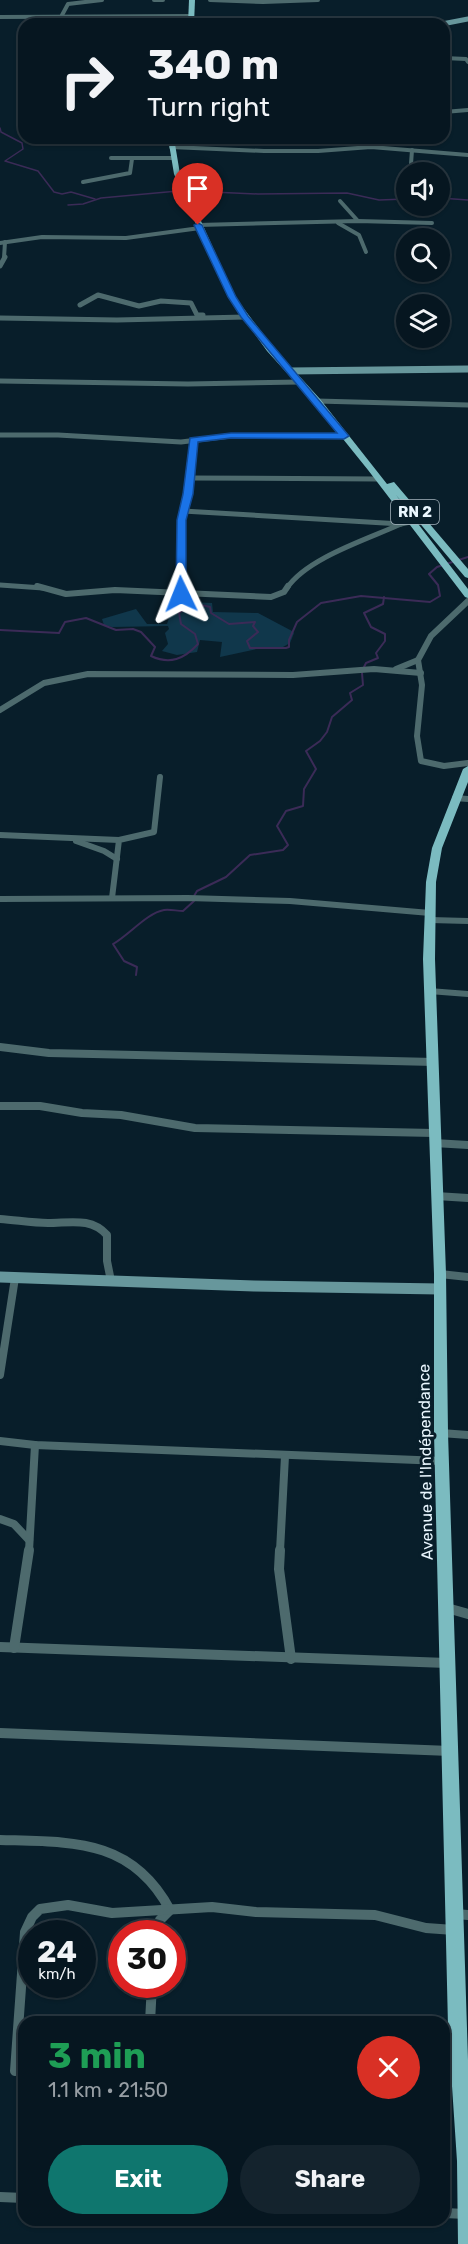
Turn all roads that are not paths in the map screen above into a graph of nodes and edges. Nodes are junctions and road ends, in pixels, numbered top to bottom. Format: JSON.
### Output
{"nodes":[{"id":1,"x":102,"y":0,"type":"edge"},
{"id":2,"x":154,"y":0,"type":"edge"},
{"id":3,"x":163,"y":0,"type":"edge"},
{"id":4,"x":192,"y":0,"type":"edge"},
{"id":5,"x":210,"y":0,"type":"edge"},
{"id":6,"x":318,"y":0,"type":"edge"},
{"id":7,"x":192,"y":16,"type":"joint"},
{"id":8,"x":0,"y":17,"type":"edge"},
{"id":9,"x":41,"y":17,"type":"joint"},
{"id":10,"x":61,"y":17,"type":"junction"},
{"id":11,"x":468,"y":19,"type":"edge"},
{"id":12,"x":450,"y":22,"type":"edge"},
{"id":13,"x":450,"y":58,"type":"edge"},
{"id":14,"x":468,"y":62,"type":"edge"},
{"id":15,"x":468,"y":110,"type":"edge"},
{"id":16,"x":450,"y":112,"type":"edge"},
{"id":17,"x":171,"y":144,"type":"edge"},
{"id":18,"x":196,"y":144,"type":"edge"},
{"id":19,"x":412,"y":150,"type":"junction"},
{"id":20,"x":468,"y":155,"type":"edge"},
{"id":21,"x":111,"y":158,"type":"dead end"},
{"id":22,"x":172,"y":158,"type":"junction"},
{"id":23,"x":132,"y":159,"type":"junction"},
{"id":24,"x":411,"y":162,"type":"edge"},
{"id":25,"x":83,"y":182,"type":"dead end"},
{"id":26,"x":340,"y":201,"type":"dead end"},
{"id":27,"x":358,"y":221,"type":"junction"},
{"id":28,"x":336,"y":223,"type":"junction"},
{"id":29,"x":432,"y":223,"type":"dead end"},
{"id":30,"x":199,"y":227,"type":"junction"},
{"id":31,"x":2,"y":242,"type":"edge"},
{"id":32,"x":366,"y":252,"type":"dead end"},
{"id":33,"x":0,"y":266,"type":"edge"},
{"id":34,"x":80,"y":305,"type":"dead end"},
{"id":35,"x":245,"y":317,"type":"junction"},
{"id":36,"x":0,"y":318,"type":"edge"},
{"id":37,"x":209,"y":318,"type":"junction"},
{"id":38,"x":468,"y":369,"type":"edge"},
{"id":39,"x":290,"y":370,"type":"junction"},
{"id":40,"x":0,"y":381,"type":"edge"},
{"id":41,"x":300,"y":382,"type":"junction"},
{"id":42,"x":317,"y":401,"type":"junction"},
{"id":43,"x":468,"y":405,"type":"edge"},
{"id":44,"x":0,"y":435,"type":"edge"},
{"id":45,"x":344,"y":436,"type":"junction"},
{"id":46,"x":193,"y":440,"type":"junction"},
{"id":47,"x":371,"y":468,"type":"junction"},
{"id":48,"x":189,"y":478,"type":"junction"},
{"id":49,"x":377,"y":478,"type":"junction"},
{"id":50,"x":183,"y":511,"type":"junction"},
{"id":51,"x":411,"y":522,"type":"junction"},
{"id":52,"x":401,"y":524,"type":"junction"},
{"id":53,"x":466,"y":573,"type":"edge"},
{"id":54,"x":0,"y":585,"type":"edge"},
{"id":55,"x":181,"y":594,"type":"junction"},
{"id":56,"x":468,"y":595,"type":"edge"},
{"id":57,"x":468,"y":601,"type":"edge"},
{"id":58,"x":418,"y":660,"type":"junction"},
{"id":59,"x":396,"y":669,"type":"junction"},
{"id":60,"x":421,"y":672,"type":"junction"},
{"id":61,"x":0,"y":710,"type":"edge"},
{"id":62,"x":468,"y":763,"type":"edge"},
{"id":63,"x":468,"y":769,"type":"edge"},
{"id":64,"x":160,"y":777,"type":"dead end"},
{"id":65,"x":461,"y":799,"type":"edge"},
{"id":66,"x":0,"y":835,"type":"edge"},
{"id":67,"x":63,"y":837,"type":"junction"},
{"id":68,"x":119,"y":840,"type":"junction"},
{"id":69,"x":117,"y":859,"type":"junction"},
{"id":70,"x":112,"y":898,"type":"junction"},
{"id":71,"x":0,"y":899,"type":"edge"},
{"id":72,"x":430,"y":916,"type":"junction"},
{"id":73,"x":468,"y":921,"type":"edge"},
{"id":74,"x":429,"y":991,"type":"junction"},
{"id":75,"x":468,"y":994,"type":"edge"},
{"id":76,"x":0,"y":1047,"type":"edge"},
{"id":77,"x":434,"y":1062,"type":"junction"},
{"id":78,"x":0,"y":1106,"type":"edge"},
{"id":79,"x":434,"y":1138,"type":"junction"},
{"id":80,"x":468,"y":1145,"type":"edge"},
{"id":81,"x":436,"y":1196,"type":"junction"},
{"id":82,"x":468,"y":1198,"type":"edge"},
{"id":83,"x":0,"y":1220,"type":"edge"},
{"id":84,"x":468,"y":1276,"type":"edge"},
{"id":85,"x":0,"y":1277,"type":"edge"},
{"id":86,"x":15,"y":1278,"type":"junction"},
{"id":87,"x":111,"y":1281,"type":"junction"},
{"id":88,"x":440,"y":1281,"type":"junction"},
{"id":89,"x":0,"y":1375,"type":"edge"},
{"id":90,"x":441,"y":1433,"type":"junction"},
{"id":91,"x":468,"y":1435,"type":"edge"},
{"id":92,"x":0,"y":1441,"type":"edge"},
{"id":93,"x":35,"y":1445,"type":"junction"},
{"id":94,"x":285,"y":1456,"type":"junction"},
{"id":95,"x":442,"y":1461,"type":"junction"},
{"id":96,"x":0,"y":1519,"type":"edge"},
{"id":97,"x":30,"y":1541,"type":"junction"},
{"id":98,"x":447,"y":1608,"type":"junction"},
{"id":99,"x":468,"y":1614,"type":"edge"},
{"id":100,"x":0,"y":1647,"type":"edge"},
{"id":101,"x":14,"y":1648,"type":"junction"},
{"id":102,"x":291,"y":1659,"type":"junction"},
{"id":103,"x":447,"y":1663,"type":"junction"},
{"id":104,"x":0,"y":1733,"type":"edge"},
{"id":105,"x":450,"y":1751,"type":"junction"},
{"id":106,"x":0,"y":1840,"type":"edge"},
{"id":107,"x":170,"y":1910,"type":"junction"},
{"id":108,"x":462,"y":1914,"type":"edge"},
{"id":109,"x":160,"y":1920,"type":"edge"},
{"id":110,"x":456,"y":1930,"type":"junction"},
{"id":111,"x":151,"y":1998,"type":"edge"},
{"id":112,"x":19,"y":2016,"type":"edge"},
{"id":113,"x":150,"y":2016,"type":"edge"},
{"id":114,"x":18,"y":2029,"type":"edge"},
{"id":115,"x":15,"y":2071,"type":"dead end"},
{"id":116,"x":465,"y":2104,"type":"edge"},
{"id":117,"x":467,"y":2164,"type":"edge"},
{"id":118,"x":0,"y":2197,"type":"edge"},
{"id":119,"x":18,"y":2198,"type":"edge"},
{"id":120,"x":450,"y":2213,"type":"edge"},
{"id":121,"x":466,"y":2214,"type":"junction"},
{"id":122,"x":467,"y":2244,"type":"edge"}],
"edges":[{"from":1,"to":10,"type":"street"},
{"from":2,"to":3,"type":"street"},
{"from":4,"to":7,"type":"main road"},
{"from":5,"to":6,"type":"street"},
{"from":7,"to":10,"type":"street"},
{"from":8,"to":9,"type":"street"},
{"from":9,"to":10,"type":"street"},
{"from":11,"to":12,"type":"street"},
{"from":13,"to":14,"type":"street"},
{"from":15,"to":16,"type":"street"},
{"from":17,"to":22,"type":"main road","number":"RN 2"},
{"from":18,"to":19,"type":"street"},
{"from":19,"to":20,"type":"street"},
{"from":19,"to":24,"type":"street"},
{"from":21,"to":23,"type":"street"},
{"from":22,"to":23,"type":"street"},
{"from":22,"to":30,"type":"main road","number":"RN 2"},
{"from":23,"to":25,"type":"street"},
{"from":26,"to":27,"type":"street"},
{"from":27,"to":28,"type":"street"},
{"from":27,"to":29,"type":"street"},
{"from":28,"to":30,"type":"street"},
{"from":28,"to":32,"type":"street"},
{"from":30,"to":31,"type":"street"},
{"from":30,"to":35,"type":"main road","number":"RN 2"},
{"from":31,"to":33,"type":"street"},
{"from":34,"to":37,"type":"street"},
{"from":35,"to":37,"type":"street"},
{"from":35,"to":39,"type":"main road","number":"RN 2"},
{"from":36,"to":37,"type":"street"},
{"from":38,"to":39,"type":"street"},
{"from":39,"to":41,"type":"main road","number":"RN 2"},
{"from":40,"to":41,"type":"street"},
{"from":41,"to":42,"type":"main road","number":"RN 2"},
{"from":42,"to":43,"type":"street"},
{"from":42,"to":45,"type":"main road","number":"RN 2"},
{"from":44,"to":46,"type":"street"},
{"from":45,"to":46,"type":"street"},
{"from":45,"to":47,"type":"main road","number":"RN 2"},
{"from":46,"to":48,"type":"street"},
{"from":47,"to":49,"type":"main road","number":"RN 2"},
{"from":47,"to":53,"type":"main road","number":"RN 2"},
{"from":48,"to":49,"type":"street"},
{"from":48,"to":50,"type":"street"},
{"from":49,"to":51,"type":"main road","number":"RN 2"},
{"from":50,"to":52,"type":"street"},
{"from":50,"to":55,"type":"street"},
{"from":51,"to":52,"type":"street"},
{"from":51,"to":56,"type":"main road","number":"RN 2"},
{"from":52,"to":55,"type":"street"},
{"from":54,"to":55,"type":"street"},
{"from":57,"to":58,"type":"street"},
{"from":58,"to":59,"type":"street"},
{"from":58,"to":60,"type":"street"},
{"from":59,"to":60,"type":"street"},
{"from":59,"to":61,"type":"street"},
{"from":60,"to":62,"type":"street"},
{"from":63,"to":65,"type":"main road","name":"Avenue de l'Indépendance"},
{"from":64,"to":68,"type":"street"},
{"from":65,"to":72,"type":"main road","name":"Avenue de l'Indépendance"},
{"from":66,"to":67,"type":"street"},
{"from":67,"to":68,"type":"street"},
{"from":67,"to":69,"type":"street"},
{"from":68,"to":69,"type":"street"},
{"from":69,"to":70,"type":"street"},
{"from":70,"to":71,"type":"street"},
{"from":70,"to":72,"type":"street"},
{"from":72,"to":73,"type":"street"},
{"from":72,"to":74,"type":"main road","name":"Avenue de l'Indépendance"},
{"from":74,"to":75,"type":"street"},
{"from":74,"to":77,"type":"main road","name":"Avenue de l'Indépendance"},
{"from":76,"to":77,"type":"street"},
{"from":77,"to":79,"type":"main road","name":"Avenue de l'Indépendance"},
{"from":78,"to":79,"type":"street"},
{"from":79,"to":80,"type":"street"},
{"from":79,"to":81,"type":"main road","name":"Avenue de l'Indépendance"},
{"from":81,"to":82,"type":"street"},
{"from":81,"to":88,"type":"main road","name":"Avenue de l'Indépendance"},
{"from":83,"to":87,"type":"street"},
{"from":84,"to":88,"type":"street"},
{"from":85,"to":86,"type":"street"},
{"from":86,"to":87,"type":"street"},
{"from":86,"to":89,"type":"street"},
{"from":87,"to":88,"type":"street"},
{"from":88,"to":90,"type":"main road","name":"Avenue de l'Indépendance"},
{"from":90,"to":91,"type":"street"},
{"from":90,"to":95,"type":"main road","name":"Avenue de l'Indépendance"},
{"from":92,"to":93,"type":"street"},
{"from":93,"to":94,"type":"street"},
{"from":93,"to":97,"type":"street"},
{"from":94,"to":95,"type":"street"},
{"from":94,"to":102,"type":"street"},
{"from":95,"to":98,"type":"main road","name":"Avenue de l'Indépendance"},
{"from":96,"to":97,"type":"street"},
{"from":97,"to":101,"type":"street"},
{"from":98,"to":99,"type":"street"},
{"from":98,"to":103,"type":"main road","name":"Avenue de l'Indépendance"},
{"from":100,"to":101,"type":"street"},
{"from":101,"to":102,"type":"street"},
{"from":102,"to":103,"type":"street"},
{"from":103,"to":105,"type":"main road","name":"Avenue de l'Indépendance"},
{"from":104,"to":105,"type":"street"},
{"from":105,"to":108,"type":"main road","name":"Avenue de l'Indépendance"},
{"from":106,"to":107,"type":"street"},
{"from":107,"to":109,"type":"street"},
{"from":107,"to":110,"type":"street"},
{"from":107,"to":112,"type":"street"},
{"from":108,"to":110,"type":"main road","name":"Avenue de l'Indépendance"},
{"from":110,"to":116,"type":"main road","name":"Avenue de l'Indépendance"},
{"from":111,"to":113,"type":"street"},
{"from":114,"to":115,"type":"street"},
{"from":116,"to":117,"type":"main road","name":"Avenue de l'Indépendance"},
{"from":117,"to":121,"type":"main road","name":"Avenue de l'Indépendance"},
{"from":118,"to":119,"type":"street"},
{"from":120,"to":121,"type":"street"},
{"from":121,"to":122,"type":"main road","name":"Avenue de l'Indépendance"}]}
